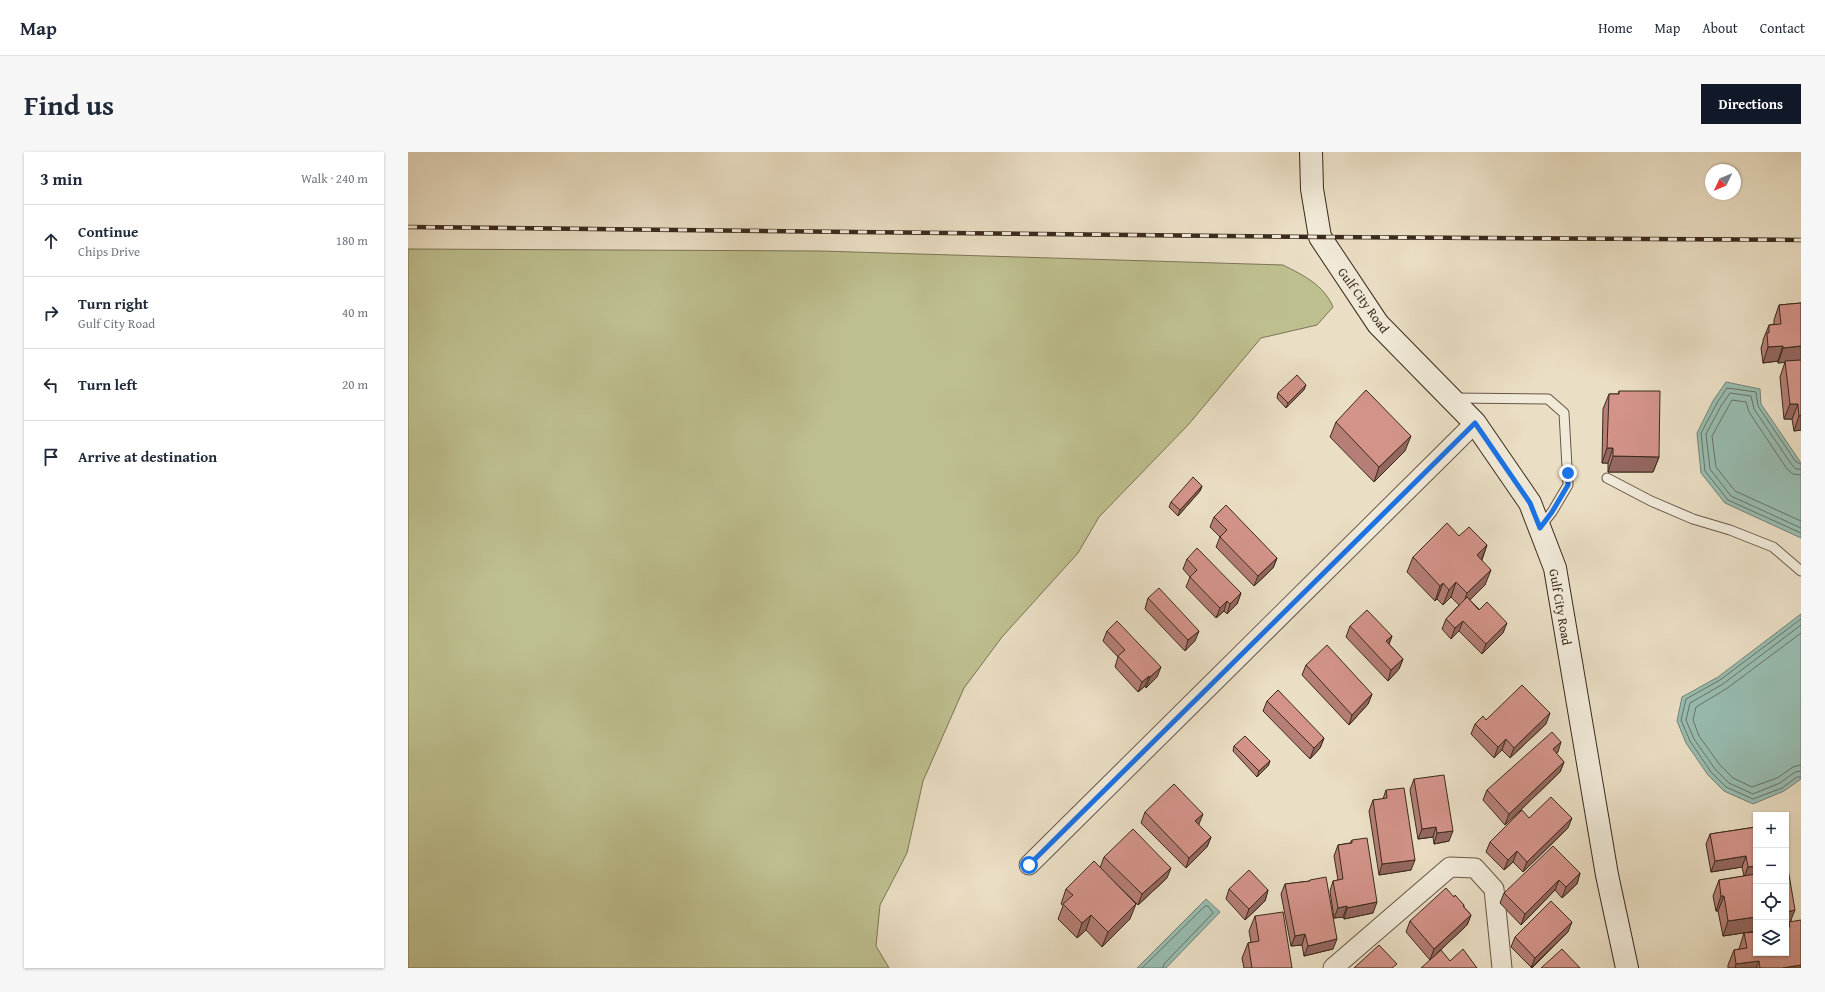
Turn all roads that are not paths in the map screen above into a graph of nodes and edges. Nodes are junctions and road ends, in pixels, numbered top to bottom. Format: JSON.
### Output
{"nodes":[{"id":1,"x":1311,"y":152,"type":"edge"},
{"id":2,"x":1450,"y":398,"type":"junction"},
{"id":3,"x":1475,"y":423,"type":"junction"},
{"id":4,"x":1607,"y":478,"type":"dead end"},
{"id":5,"x":1540,"y":528,"type":"junction"},
{"id":6,"x":1801,"y":571,"type":"edge"},
{"id":7,"x":1029,"y":865,"type":"dead end"},
{"id":8,"x":1333,"y":968,"type":"edge"},
{"id":9,"x":1502,"y":968,"type":"edge"},
{"id":10,"x":1627,"y":968,"type":"edge"}],
"edges":[{"from":1,"to":2,"type":"street","name":"Gulf City Road"},
{"from":2,"to":3,"type":"street","name":"Gulf City Road"},
{"from":2,"to":5,"type":"lane"},
{"from":3,"to":5,"type":"street","name":"Gulf City Road"},
{"from":3,"to":7,"type":"street"},
{"from":4,"to":6,"type":"lane"},
{"from":5,"to":10,"type":"street","name":"Gulf City Road"},
{"from":8,"to":9,"type":"street"}]}
